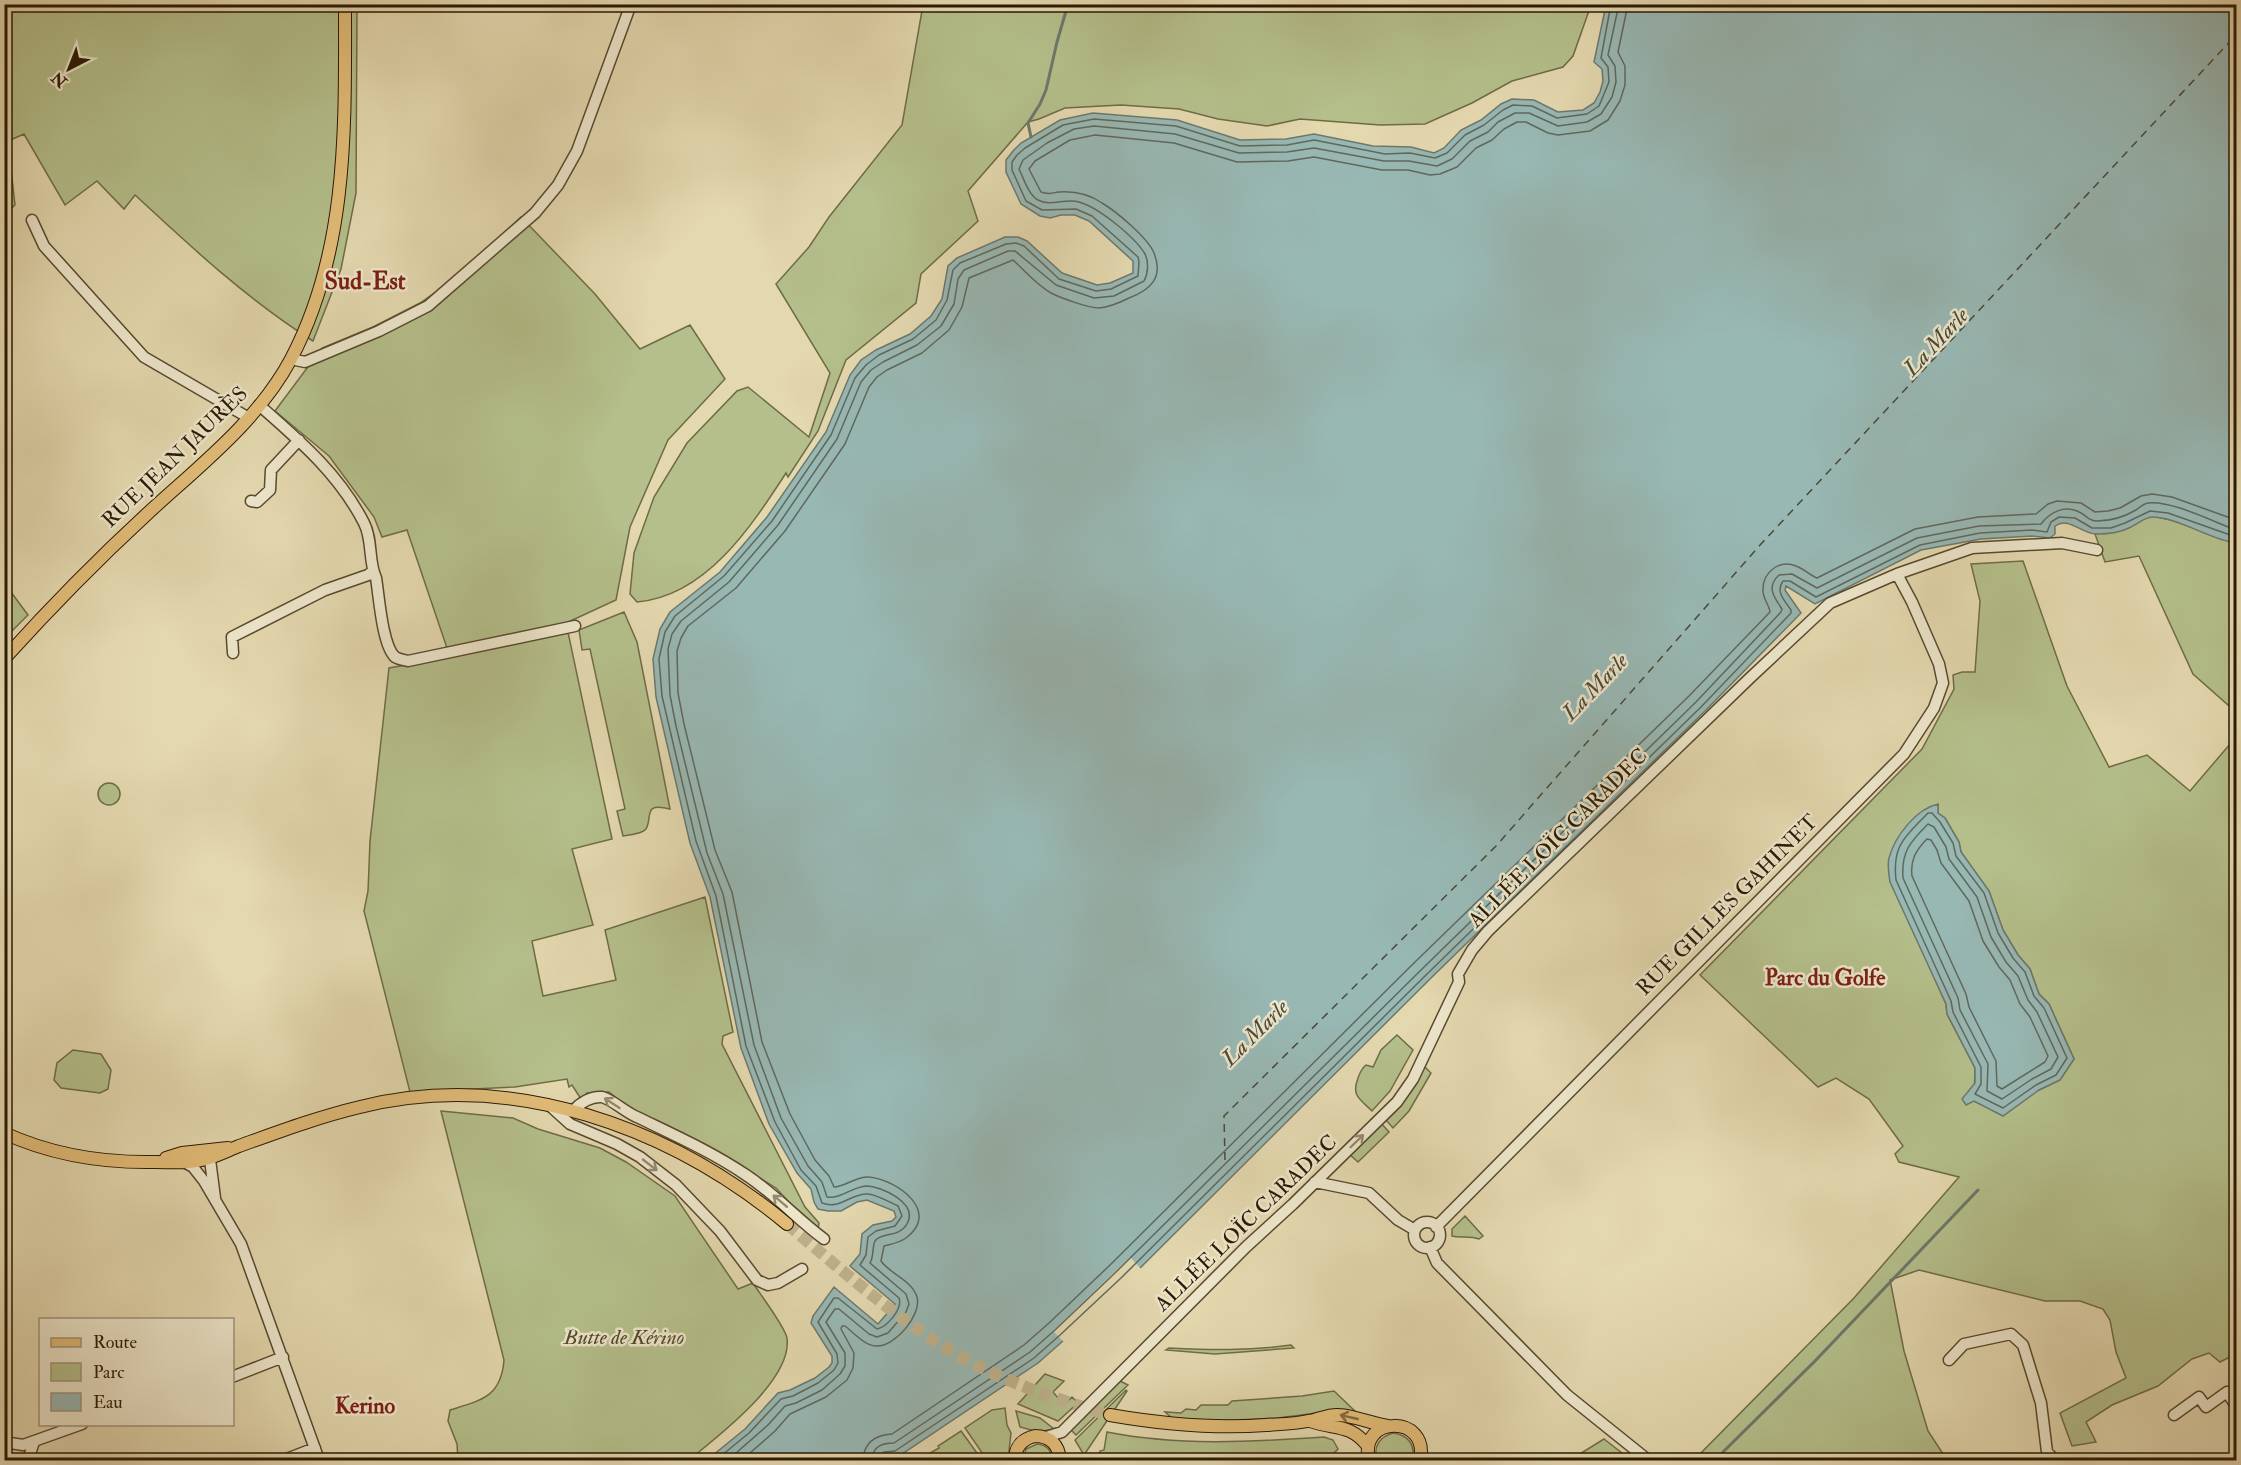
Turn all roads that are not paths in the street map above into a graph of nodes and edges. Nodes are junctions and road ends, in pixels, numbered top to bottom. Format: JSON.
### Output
{"nodes":[{"id":1,"x":345,"y":4,"type":"edge"},
{"id":2,"x":631,"y":4,"type":"edge"},
{"id":3,"x":32,"y":220,"type":"dead end"},
{"id":4,"x":291,"y":358,"type":"junction"},
{"id":5,"x":259,"y":405,"type":"junction"},
{"id":6,"x":249,"y":418,"type":"junction"},
{"id":7,"x":299,"y":440,"type":"junction"},
{"id":8,"x":251,"y":501,"type":"dead end"},
{"id":9,"x":2097,"y":550,"type":"dead end"},
{"id":10,"x":373,"y":571,"type":"junction"},
{"id":11,"x":1897,"y":574,"type":"junction"},
{"id":12,"x":575,"y":626,"type":"dead end"},
{"id":13,"x":233,"y":653,"type":"dead end"},
{"id":14,"x":4,"y":659,"type":"edge"},
{"id":15,"x":548,"y":1105,"type":"junction"},
{"id":16,"x":574,"y":1110,"type":"junction"},
{"id":17,"x":4,"y":1133,"type":"edge"},
{"id":18,"x":210,"y":1153,"type":"junction"},
{"id":19,"x":156,"y":1162,"type":"junction"},
{"id":20,"x":184,"y":1162,"type":"junction"},
{"id":21,"x":1315,"y":1182,"type":"junction"},
{"id":22,"x":216,"y":1199,"type":"junction"},
{"id":23,"x":787,"y":1224,"type":"tunnel mouth"},
{"id":24,"x":1437,"y":1227,"type":"junction"},
{"id":25,"x":1415,"y":1230,"type":"junction"},
{"id":26,"x":824,"y":1239,"type":"dead end"},
{"id":27,"x":1430,"y":1247,"type":"junction"},
{"id":28,"x":802,"y":1269,"type":"dead end"},
{"id":29,"x":283,"y":1358,"type":"junction"},
{"id":30,"x":1949,"y":1360,"type":"dead end"},
{"id":31,"x":234,"y":1376,"type":"edge"},
{"id":32,"x":2234,"y":1399,"type":"edge"},
{"id":33,"x":1110,"y":1415,"type":"tunnel mouth"},
{"id":34,"x":2174,"y":1415,"type":"dead end"},
{"id":35,"x":1310,"y":1421,"type":"junction"},
{"id":36,"x":79,"y":1426,"type":"edge"},
{"id":37,"x":1388,"y":1426,"type":"junction"},
{"id":38,"x":1062,"y":1432,"type":"junction"},
{"id":39,"x":1046,"y":1437,"type":"junction"},
{"id":40,"x":4,"y":1442,"type":"edge"},
{"id":41,"x":34,"y":1442,"type":"junction"},
{"id":42,"x":315,"y":1448,"type":"junction"},
{"id":43,"x":1059,"y":1455,"type":"edge"},
{"id":44,"x":1367,"y":1455,"type":"edge"},
{"id":45,"x":1420,"y":1460,"type":"edge"},
{"id":46,"x":28,"y":1461,"type":"edge"},
{"id":47,"x":284,"y":1461,"type":"edge"},
{"id":48,"x":319,"y":1461,"type":"edge"},
{"id":49,"x":1015,"y":1461,"type":"edge"},
{"id":50,"x":1648,"y":1461,"type":"edge"},
{"id":51,"x":2055,"y":1461,"type":"edge"}],
"edges":[{"from":1,"to":4,"type":"main road","name":"RUE JEAN JAURÈS"},
{"from":2,"to":4,"type":"street"},
{"from":3,"to":6,"type":"street"},
{"from":4,"to":5,"type":"main road","name":"RUE JEAN JAURÈS"},
{"from":5,"to":6,"type":"main road","name":"RUE JEAN JAURÈS"},
{"from":5,"to":7,"type":"street"},
{"from":6,"to":14,"type":"main road","name":"RUE JEAN JAURÈS"},
{"from":7,"to":8,"type":"street"},
{"from":7,"to":10,"type":"street"},
{"from":9,"to":11,"type":"street","name":"ALLÉE LOÏC CARADEC"},
{"from":10,"to":12,"type":"street"},
{"from":10,"to":13,"type":"street"},
{"from":21,"to":11,"type":"street","name":"ALLÉE LOÏC CARADEC","one_way":true},
{"from":11,"to":24,"type":"street","name":"RUE GILLES GAHINET"},
{"from":15,"to":16,"type":"main road"},
{"from":15,"to":18,"type":"main road"},
{"from":15,"to":28,"type":"street","one_way":true},
{"from":16,"to":23,"type":"main road"},
{"from":26,"to":16,"type":"street","one_way":true},
{"from":17,"to":19,"type":"main road"},
{"from":18,"to":19,"type":"main road"},
{"from":18,"to":20,"type":"main road"},
{"from":18,"to":22,"type":"street"},
{"from":19,"to":20,"type":"main road"},
{"from":20,"to":22,"type":"street"},
{"from":21,"to":25,"type":"street"},
{"from":21,"to":38,"type":"street","name":"ALLÉE LOÏC CARADEC"},
{"from":22,"to":29,"type":"street"},
{"from":24,"to":25,"type":"street"},
{"from":24,"to":27,"type":"street"},
{"from":25,"to":27,"type":"street"},
{"from":27,"to":50,"type":"street"},
{"from":29,"to":31,"type":"street"},
{"from":29,"to":42,"type":"street"},
{"from":30,"to":51,"type":"street"},
{"from":32,"to":34,"type":"street"},
{"from":33,"to":35,"type":"main road"},
{"from":37,"to":35,"type":"main road","one_way":true},
{"from":35,"to":44,"type":"main road"},
{"from":36,"to":41,"type":"street"},
{"from":37,"to":44,"type":"main road"},
{"from":37,"to":45,"type":"main road"},
{"from":38,"to":39,"type":"street","name":"ALLÉE LOÏC CARADEC"},
{"from":38,"to":43,"type":"street"},
{"from":39,"to":43,"type":"main road"},
{"from":39,"to":49,"type":"main road"},
{"from":40,"to":41,"type":"street"},
{"from":41,"to":46,"type":"street"},
{"from":42,"to":47,"type":"street"},
{"from":42,"to":48,"type":"street"}]}
